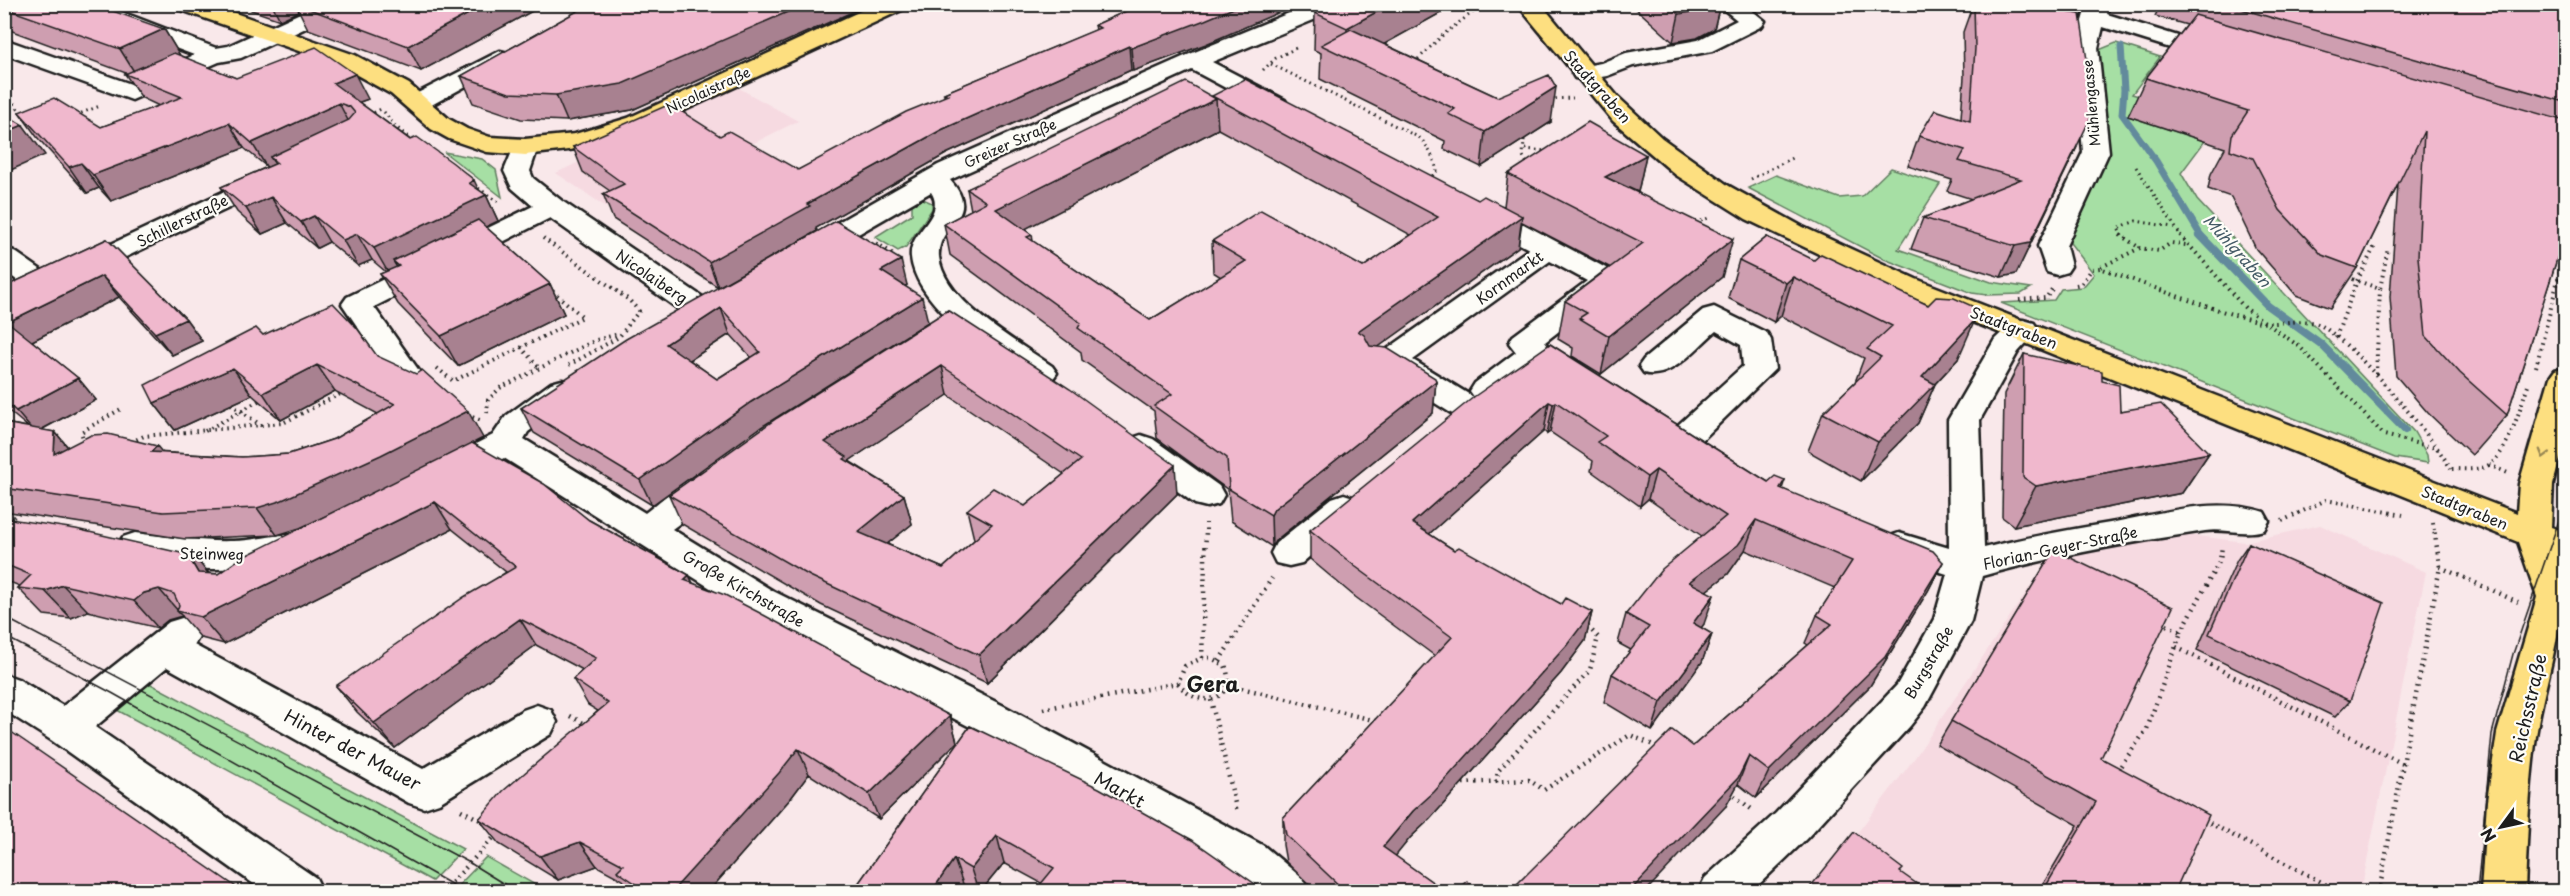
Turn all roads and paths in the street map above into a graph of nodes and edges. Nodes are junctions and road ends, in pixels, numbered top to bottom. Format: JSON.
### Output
{"nodes":[{"id":1,"x":79,"y":4,"type":"edge"},
{"id":2,"x":186,"y":4,"type":"edge"},
{"id":3,"x":339,"y":4,"type":"edge"},
{"id":4,"x":896,"y":4,"type":"edge"},
{"id":5,"x":1332,"y":4,"type":"edge"},
{"id":6,"x":1528,"y":4,"type":"edge"},
{"id":7,"x":1728,"y":4,"type":"edge"},
{"id":8,"x":2096,"y":11,"type":"edge"},
{"id":9,"x":1473,"y":12,"type":"dead end"},
{"id":10,"x":276,"y":35,"type":"junction"},
{"id":11,"x":1306,"y":43,"type":"dead end"},
{"id":12,"x":4,"y":46,"type":"edge"},
{"id":13,"x":517,"y":49,"type":"edge"},
{"id":14,"x":214,"y":55,"type":"junction"},
{"id":15,"x":2234,"y":61,"type":"edge"},
{"id":16,"x":1193,"y":62,"type":"junction"},
{"id":17,"x":1271,"y":64,"type":"junction"},
{"id":18,"x":1413,"y":66,"type":"edge"},
{"id":19,"x":1235,"y":83,"type":"junction"},
{"id":20,"x":1592,"y":83,"type":"junction"},
{"id":21,"x":4,"y":90,"type":"edge"},
{"id":22,"x":1544,"y":99,"type":"edge"},
{"id":23,"x":417,"y":103,"type":"junction"},
{"id":24,"x":381,"y":109,"type":"dead end"},
{"id":25,"x":84,"y":112,"type":"dead end"},
{"id":26,"x":24,"y":116,"type":"edge"},
{"id":27,"x":73,"y":116,"type":"edge"},
{"id":28,"x":1298,"y":117,"type":"edge"},
{"id":29,"x":361,"y":119,"type":"edge"},
{"id":30,"x":386,"y":133,"type":"edge"},
{"id":31,"x":1515,"y":134,"type":"edge"},
{"id":32,"x":418,"y":144,"type":"edge"},
{"id":33,"x":525,"y":147,"type":"junction"},
{"id":34,"x":1525,"y":149,"type":"junction"},
{"id":35,"x":1547,"y":151,"type":"edge"},
{"id":36,"x":1794,"y":157,"type":"dead end"},
{"id":37,"x":2136,"y":167,"type":"dead end"},
{"id":38,"x":289,"y":169,"type":"edge"},
{"id":39,"x":1531,"y":170,"type":"edge"},
{"id":40,"x":1772,"y":170,"type":"dead end"},
{"id":41,"x":934,"y":179,"type":"junction"},
{"id":42,"x":471,"y":183,"type":"edge"},
{"id":43,"x":1424,"y":183,"type":"joint"},
{"id":44,"x":552,"y":207,"type":"junction"},
{"id":45,"x":522,"y":222,"type":"junction"},
{"id":46,"x":2173,"y":227,"type":"junction"},
{"id":47,"x":870,"y":239,"type":"edge"},
{"id":48,"x":2376,"y":244,"type":"edge"},
{"id":49,"x":2186,"y":245,"type":"junction"},
{"id":50,"x":2140,"y":248,"type":"junction"},
{"id":51,"x":2388,"y":248,"type":"dead end"},
{"id":52,"x":2565,"y":248,"type":"edge"},
{"id":53,"x":1548,"y":249,"type":"junction"},
{"id":54,"x":894,"y":254,"type":"edge"},
{"id":55,"x":4,"y":257,"type":"edge"},
{"id":56,"x":782,"y":265,"type":"edge"},
{"id":57,"x":2100,"y":268,"type":"junction"},
{"id":58,"x":2345,"y":277,"type":"edge"},
{"id":59,"x":2061,"y":279,"type":"junction"},
{"id":60,"x":2357,"y":281,"type":"junction"},
{"id":61,"x":44,"y":286,"type":"junction"},
{"id":62,"x":549,"y":288,"type":"dead end"},
{"id":63,"x":2380,"y":290,"type":"junction"},
{"id":64,"x":4,"y":306,"type":"edge"},
{"id":65,"x":2017,"y":315,"type":"junction"},
{"id":66,"x":966,"y":319,"type":"junction"},
{"id":67,"x":2264,"y":323,"type":"junction"},
{"id":68,"x":673,"y":327,"type":"edge"},
{"id":69,"x":937,"y":332,"type":"edge"},
{"id":70,"x":621,"y":334,"type":"junction"},
{"id":71,"x":2336,"y":337,"type":"junction"},
{"id":72,"x":521,"y":347,"type":"junction"},
{"id":73,"x":1537,"y":351,"type":"junction"},
{"id":74,"x":1654,"y":366,"type":"dead end"},
{"id":75,"x":538,"y":367,"type":"junction"},
{"id":76,"x":1566,"y":369,"type":"edge"},
{"id":77,"x":403,"y":370,"type":"joint"},
{"id":78,"x":576,"y":372,"type":"joint"},
{"id":79,"x":2376,"y":375,"type":"junction"},
{"id":80,"x":2565,"y":377,"type":"edge"},
{"id":81,"x":347,"y":391,"type":"edge"},
{"id":82,"x":1065,"y":391,"type":"edge"},
{"id":83,"x":267,"y":397,"type":"edge"},
{"id":84,"x":488,"y":400,"type":"dead end"},
{"id":85,"x":231,"y":404,"type":"dead end"},
{"id":86,"x":121,"y":409,"type":"dead end"},
{"id":87,"x":241,"y":410,"type":"junction"},
{"id":88,"x":461,"y":412,"type":"edge"},
{"id":89,"x":1651,"y":424,"type":"edge"},
{"id":90,"x":262,"y":426,"type":"junction"},
{"id":91,"x":202,"y":432,"type":"junction"},
{"id":92,"x":496,"y":433,"type":"junction"},
{"id":93,"x":1122,"y":433,"type":"edge"},
{"id":94,"x":84,"y":445,"type":"edge"},
{"id":95,"x":124,"y":446,"type":"edge"},
{"id":96,"x":2439,"y":449,"type":"junction"},
{"id":97,"x":305,"y":456,"type":"edge"},
{"id":98,"x":291,"y":462,"type":"edge"},
{"id":99,"x":738,"y":463,"type":"edge"},
{"id":100,"x":422,"y":488,"type":"edge"},
{"id":101,"x":1368,"y":488,"type":"edge"},
{"id":102,"x":1207,"y":495,"type":"joint"},
{"id":103,"x":2437,"y":501,"type":"junction"},
{"id":104,"x":28,"y":505,"type":"edge"},
{"id":105,"x":2411,"y":517,"type":"dead end"},
{"id":106,"x":2252,"y":521,"type":"joint"},
{"id":107,"x":4,"y":525,"type":"edge"},
{"id":108,"x":646,"y":530,"type":"junction"},
{"id":109,"x":2533,"y":534,"type":"junction"},
{"id":110,"x":1874,"y":535,"type":"edge"},
{"id":111,"x":322,"y":536,"type":"edge"},
{"id":112,"x":105,"y":542,"type":"edge"},
{"id":113,"x":2565,"y":547,"type":"edge"},
{"id":114,"x":269,"y":553,"type":"junction"},
{"id":115,"x":1289,"y":553,"type":"joint"},
{"id":116,"x":2220,"y":560,"type":"dead end"},
{"id":117,"x":1967,"y":567,"type":"junction"},
{"id":118,"x":2440,"y":567,"type":"junction"},
{"id":119,"x":234,"y":587,"type":"edge"},
{"id":120,"x":2557,"y":600,"type":"edge"},
{"id":121,"x":1578,"y":618,"type":"edge"},
{"id":122,"x":2161,"y":622,"type":"edge"},
{"id":123,"x":2181,"y":632,"type":"junction"},
{"id":124,"x":2176,"y":647,"type":"junction"},
{"id":125,"x":1202,"y":658,"type":"junction"},
{"id":126,"x":1218,"y":661,"type":"junction"},
{"id":127,"x":1178,"y":683,"type":"junction"},
{"id":128,"x":1229,"y":685,"type":"junction"},
{"id":129,"x":4,"y":690,"type":"edge"},
{"id":130,"x":1211,"y":700,"type":"junction"},
{"id":131,"x":990,"y":718,"type":"junction"},
{"id":132,"x":537,"y":722,"type":"dead end"},
{"id":133,"x":1383,"y":725,"type":"edge"},
{"id":134,"x":65,"y":728,"type":"junction"},
{"id":135,"x":1667,"y":752,"type":"edge"},
{"id":136,"x":2403,"y":764,"type":"junction"},
{"id":137,"x":2124,"y":778,"type":"edge"},
{"id":138,"x":1496,"y":782,"type":"junction"},
{"id":139,"x":1463,"y":783,"type":"edge"},
{"id":140,"x":1722,"y":786,"type":"edge"},
{"id":141,"x":2196,"y":816,"type":"edge"},
{"id":142,"x":1787,"y":829,"type":"junction"},
{"id":143,"x":500,"y":831,"type":"edge"},
{"id":144,"x":1249,"y":860,"type":"junction"},
{"id":145,"x":1735,"y":887,"type":"edge"},
{"id":146,"x":301,"y":891,"type":"edge"},
{"id":147,"x":443,"y":891,"type":"edge"},
{"id":148,"x":1287,"y":891,"type":"edge"},
{"id":149,"x":2340,"y":891,"type":"edge"},
{"id":150,"x":2379,"y":891,"type":"edge"},
{"id":151,"x":2503,"y":891,"type":"edge"}],
"edges":[{"from":1,"to":14,"type":"street"},
{"from":2,"to":10,"type":"main road","name":"Nicolaistraße"},
{"from":3,"to":10,"type":"street"},
{"from":4,"to":33,"type":"main road","name":"Nicolaistraße"},
{"from":5,"to":16,"type":"street","name":"Greizer Straße"},
{"from":6,"to":20,"type":"main road","name":"Stadtgraben"},
{"from":7,"to":20,"type":"street"},
{"from":8,"to":15,"type":"street"},
{"from":8,"to":59,"type":"street","name":"Mühlengasse"},
{"from":9,"to":18,"type":"path"},
{"from":10,"to":14,"type":"street"},
{"from":10,"to":23,"type":"main road","name":"Nicolaistraße"},
{"from":11,"to":17,"type":"path"},
{"from":12,"to":14,"type":"street"},
{"from":13,"to":23,"type":"street"},
{"from":16,"to":19,"type":"street"},
{"from":16,"to":41,"type":"street","name":"Greizer Straße"},
{"from":17,"to":19,"type":"path"},
{"from":17,"to":43,"type":"path"},
{"from":19,"to":28,"type":"street"},
{"from":20,"to":22,"type":"path"},
{"from":20,"to":65,"type":"main road","name":"Stadtgraben"},
{"from":21,"to":26,"type":"path"},
{"from":23,"to":33,"type":"main road","name":"Nicolaistraße"},
{"from":24,"to":29,"type":"path"},
{"from":25,"to":27,"type":"path"},
{"from":30,"to":32,"type":"path"},
{"from":31,"to":34,"type":"path"},
{"from":33,"to":44,"type":"street","name":"Nicolaiberg"},
{"from":34,"to":35,"type":"path"},
{"from":34,"to":39,"type":"path"},
{"from":36,"to":40,"type":"path"},
{"from":37,"to":46,"type":"path"},
{"from":38,"to":61,"type":"street","name":"Schillerstraße"},
{"from":41,"to":56,"type":"street","name":"Greizer Straße"},
{"from":41,"to":66,"type":"street"},
{"from":42,"to":45,"type":"path"},
{"from":43,"to":53,"type":"street"},
{"from":44,"to":45,"type":"street"},
{"from":44,"to":68,"type":"street","name":"Nicolaiberg"},
{"from":45,"to":70,"type":"path"},
{"from":45,"to":77,"type":"street"},
{"from":46,"to":49,"type":"path"},
{"from":46,"to":50,"type":"path"},
{"from":47,"to":54,"type":"path"},
{"from":48,"to":60,"type":"path"},
{"from":49,"to":50,"type":"path"},
{"from":49,"to":67,"type":"path"},
{"from":50,"to":57,"type":"path"},
{"from":51,"to":63,"type":"path"},
{"from":52,"to":103,"type":"path"},
{"from":53,"to":73,"type":"street","name":"Kornmarkt"},
{"from":53,"to":73,"type":"street","name":"Kornmarkt"},
{"from":55,"to":61,"type":"street"},
{"from":57,"to":59,"type":"path"},
{"from":57,"to":67,"type":"path"},
{"from":58,"to":60,"type":"path"},
{"from":59,"to":65,"type":"path"},
{"from":60,"to":63,"type":"path"},
{"from":60,"to":71,"type":"path"},
{"from":61,"to":64,"type":"street","name":"Schillerstraße"},
{"from":62,"to":72,"type":"path"},
{"from":63,"to":79,"type":"path"},
{"from":65,"to":103,"type":"main road","name":"Stadtgraben"},
{"from":65,"to":117,"type":"street","name":"Burgstraße"},
{"from":66,"to":69,"type":"street"},
{"from":66,"to":82,"type":"street"},
{"from":67,"to":71,"type":"path"},
{"from":67,"to":96,"type":"path"},
{"from":70,"to":75,"type":"path"},
{"from":70,"to":78,"type":"path"},
{"from":71,"to":79,"type":"path"},
{"from":72,"to":75,"type":"path"},
{"from":72,"to":77,"type":"path"},
{"from":73,"to":76,"type":"street"},
{"from":74,"to":89,"type":"street"},
{"from":75,"to":84,"type":"path"},
{"from":78,"to":92,"type":"street"},
{"from":79,"to":96,"type":"path"},
{"from":80,"to":109,"type":"main road","one_way":true},
{"from":81,"to":90,"type":"path"},
{"from":83,"to":87,"type":"path"},
{"from":85,"to":87,"type":"path"},
{"from":86,"to":94,"type":"path"},
{"from":87,"to":90,"type":"path"},
{"from":87,"to":91,"type":"path"},
{"from":88,"to":92,"type":"path"},
{"from":90,"to":91,"type":"path"},
{"from":91,"to":95,"type":"path"},
{"from":92,"to":100,"type":"street"},
{"from":92,"to":108,"type":"street","name":"Große Kirchstraße"},
{"from":93,"to":102,"type":"street"},
{"from":96,"to":103,"type":"path"},
{"from":97,"to":98,"type":"path"},
{"from":99,"to":108,"type":"street"},
{"from":101,"to":115,"type":"street"},
{"from":102,"to":125,"type":"path"},
{"from":103,"to":109,"type":"main road","name":"Stadtgraben"},
{"from":103,"to":118,"type":"path"},
{"from":104,"to":107,"type":"path"},
{"from":105,"to":106,"type":"path"},
{"from":106,"to":117,"type":"street","name":"Florian-Geyer-Straße"},
{"from":108,"to":131,"type":"street","name":"Große Kirchstraße"},
{"from":109,"to":113,"type":"main road","name":"Stadtgraben"},
{"from":109,"to":120,"type":"main road"},
{"from":110,"to":117,"type":"street","name":"Florian-Geyer-Straße"},
{"from":111,"to":114,"type":"street","name":"Steinweg"},
{"from":112,"to":114,"type":"street","name":"Steinweg"},
{"from":114,"to":119,"type":"street"},
{"from":115,"to":126,"type":"path"},
{"from":116,"to":123,"type":"path"},
{"from":117,"to":142,"type":"street","name":"Burgstraße"},
{"from":118,"to":120,"type":"path"},
{"from":118,"to":136,"type":"path"},
{"from":120,"to":151,"type":"main road","name":"Reichsstraße"},
{"from":121,"to":138,"type":"path"},
{"from":122,"to":123,"type":"path"},
{"from":123,"to":124,"type":"path"},
{"from":124,"to":136,"type":"path"},
{"from":124,"to":137,"type":"path"},
{"from":125,"to":126,"type":"path"},
{"from":125,"to":127,"type":"path"},
{"from":126,"to":128,"type":"path"},
{"from":127,"to":130,"type":"path"},
{"from":127,"to":131,"type":"path"},
{"from":128,"to":130,"type":"path"},
{"from":128,"to":133,"type":"path"},
{"from":129,"to":134,"type":"street"},
{"from":130,"to":144,"type":"path"},
{"from":131,"to":144,"type":"street","name":"Markt"},
{"from":132,"to":134,"type":"street","name":"Hinter der Mauer"},
{"from":134,"to":146,"type":"street"},
{"from":135,"to":138,"type":"path"},
{"from":136,"to":150,"type":"path"},
{"from":138,"to":139,"type":"path"},
{"from":140,"to":142,"type":"path"},
{"from":141,"to":149,"type":"path"},
{"from":142,"to":145,"type":"street","name":"Burgstraße"},
{"from":143,"to":147,"type":"path"},
{"from":144,"to":148,"type":"street","name":"Markt"}]}
